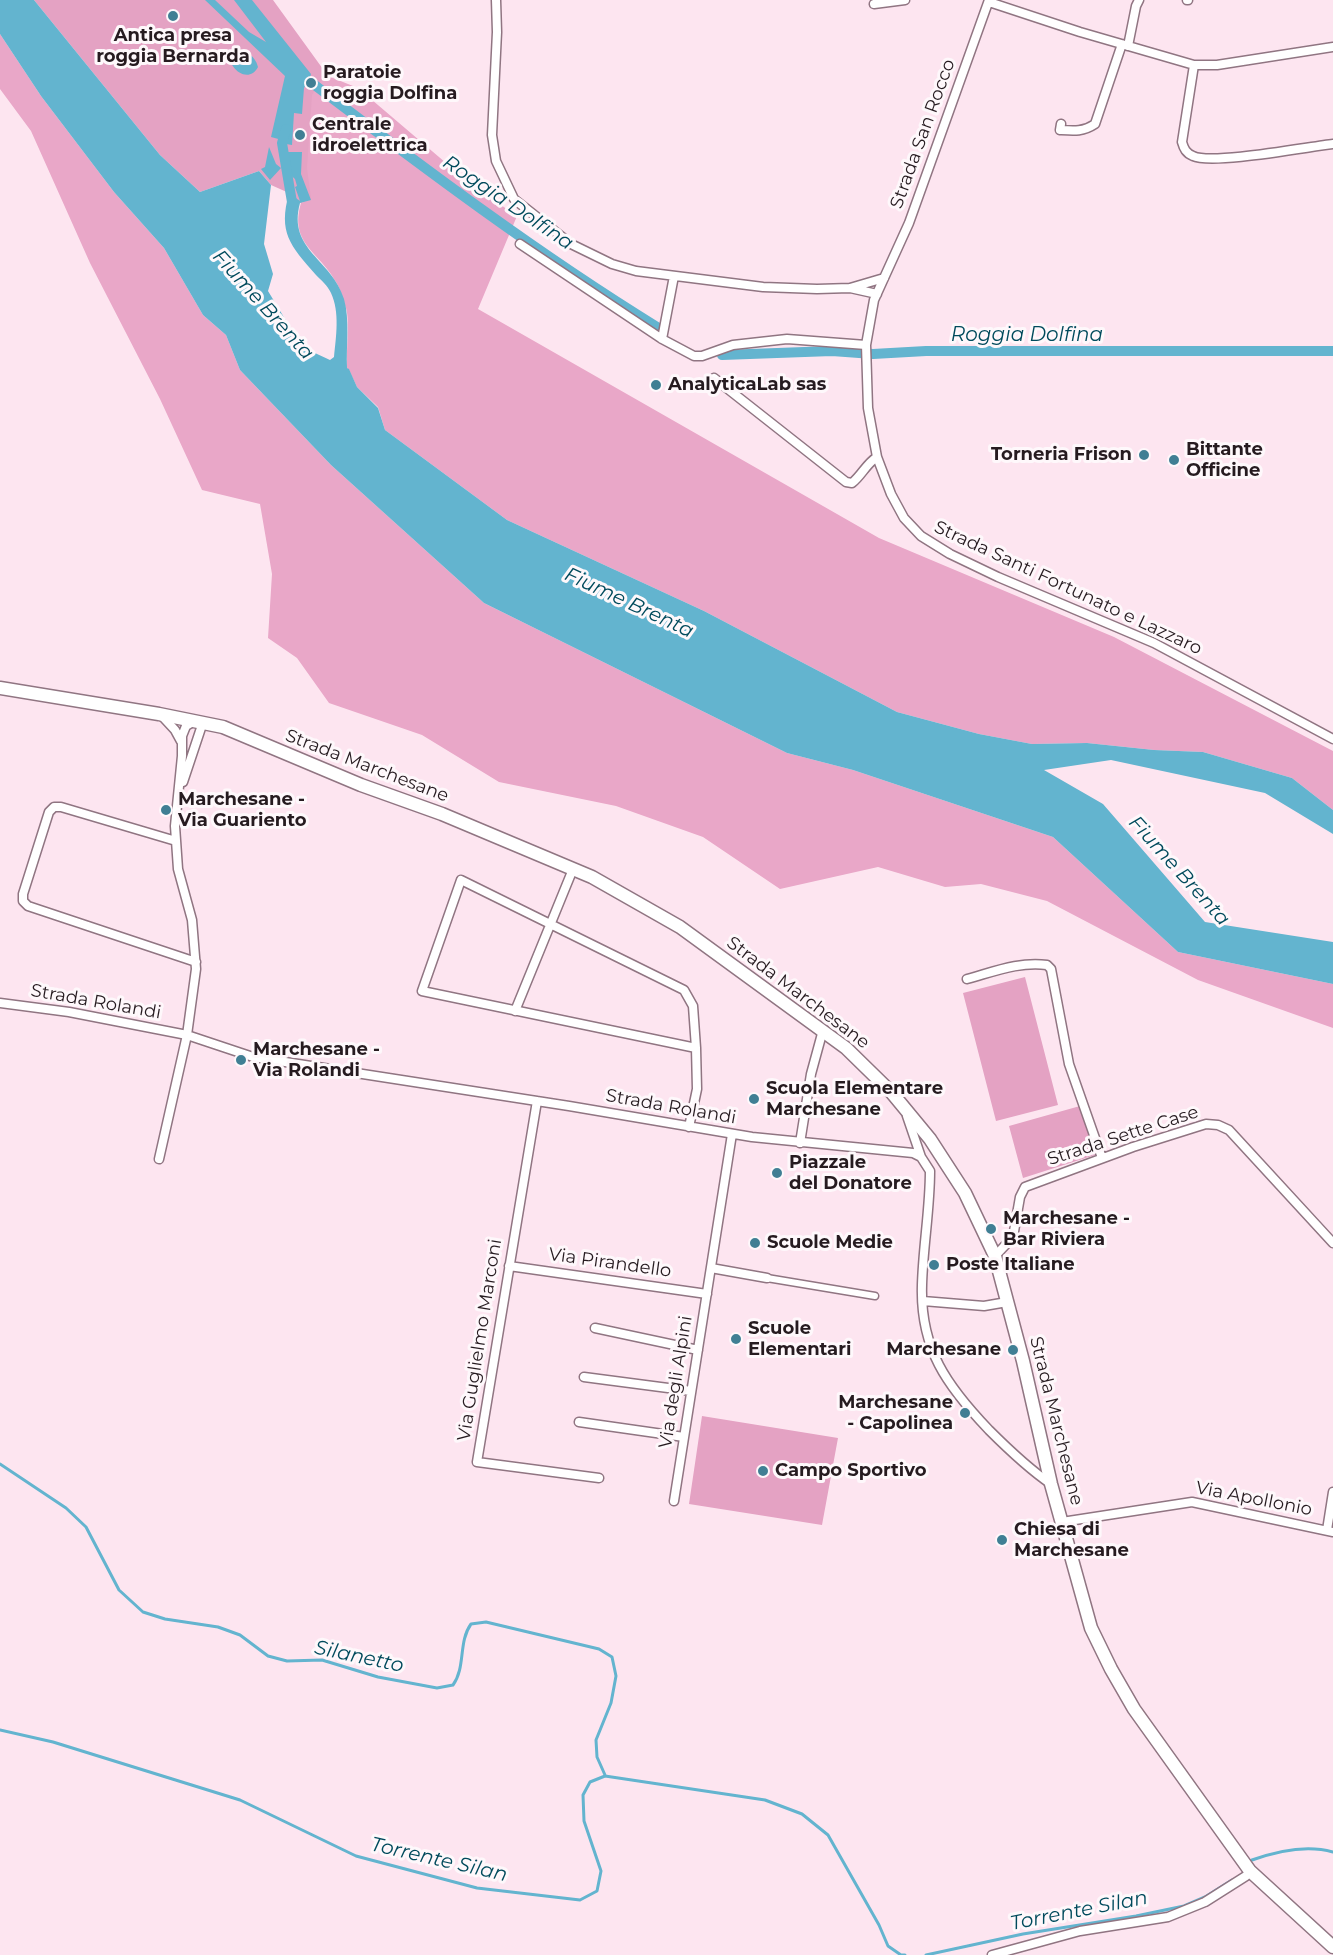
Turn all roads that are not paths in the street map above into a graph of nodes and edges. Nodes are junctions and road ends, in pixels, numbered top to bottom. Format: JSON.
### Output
{"nodes":[{"id":1,"x":496,"y":0,"type":"edge"},
{"id":2,"x":905,"y":0,"type":"edge"},
{"id":3,"x":1139,"y":0,"type":"edge"},
{"id":4,"x":989,"y":1,"type":"edge"},
{"id":5,"x":874,"y":4,"type":"dead end"},
{"id":6,"x":1125,"y":45,"type":"junction"},
{"id":7,"x":1333,"y":47,"type":"edge"},
{"id":8,"x":1194,"y":65,"type":"junction"},
{"id":9,"x":1061,"y":124,"type":"dead end"},
{"id":10,"x":1333,"y":144,"type":"edge"},
{"id":11,"x":520,"y":244,"type":"dead end"},
{"id":12,"x":674,"y":276,"type":"junction"},
{"id":13,"x":884,"y":278,"type":"junction"},
{"id":14,"x":850,"y":288,"type":"junction"},
{"id":15,"x":877,"y":294,"type":"junction"},
{"id":16,"x":662,"y":339,"type":"junction"},
{"id":17,"x":867,"y":347,"type":"junction"},
{"id":18,"x":714,"y":378,"type":"dead end"},
{"id":19,"x":877,"y":457,"type":"junction"},
{"id":20,"x":0,"y":688,"type":"edge"},
{"id":21,"x":159,"y":714,"type":"junction"},
{"id":22,"x":200,"y":721,"type":"junction"},
{"id":23,"x":1333,"y":739,"type":"edge"},
{"id":24,"x":182,"y":747,"type":"junction"},
{"id":25,"x":177,"y":799,"type":"junction"},
{"id":26,"x":176,"y":841,"type":"junction"},
{"id":27,"x":573,"y":868,"type":"junction"},
{"id":28,"x":550,"y":923,"type":"junction"},
{"id":29,"x":196,"y":962,"type":"junction"},
{"id":30,"x":967,"y":979,"type":"dead end"},
{"id":31,"x":0,"y":1003,"type":"edge"},
{"id":32,"x":515,"y":1011,"type":"junction"},
{"id":33,"x":823,"y":1030,"type":"junction"},
{"id":34,"x":187,"y":1035,"type":"junction"},
{"id":35,"x":696,"y":1048,"type":"junction"},
{"id":36,"x":537,"y":1101,"type":"junction"},
{"id":37,"x":904,"y":1107,"type":"junction"},
{"id":38,"x":689,"y":1127,"type":"junction"},
{"id":39,"x":732,"y":1134,"type":"junction"},
{"id":40,"x":800,"y":1143,"type":"junction"},
{"id":41,"x":921,"y":1157,"type":"junction"},
{"id":42,"x":1102,"y":1158,"type":"junction"},
{"id":43,"x":159,"y":1159,"type":"dead end"},
{"id":44,"x":1333,"y":1243,"type":"edge"},
{"id":45,"x":995,"y":1256,"type":"junction"},
{"id":46,"x":509,"y":1266,"type":"junction"},
{"id":47,"x":711,"y":1268,"type":"junction"},
{"id":48,"x":767,"y":1278,"type":"joint"},
{"id":49,"x":707,"y":1294,"type":"junction"},
{"id":50,"x":875,"y":1296,"type":"dead end"},
{"id":51,"x":923,"y":1301,"type":"junction"},
{"id":52,"x":1007,"y":1302,"type":"junction"},
{"id":53,"x":595,"y":1328,"type":"dead end"},
{"id":54,"x":698,"y":1350,"type":"junction"},
{"id":55,"x":584,"y":1377,"type":"dead end"},
{"id":56,"x":691,"y":1391,"type":"junction"},
{"id":57,"x":579,"y":1422,"type":"dead end"},
{"id":58,"x":684,"y":1437,"type":"junction"},
{"id":59,"x":599,"y":1478,"type":"dead end"},
{"id":60,"x":1051,"y":1484,"type":"junction"},
{"id":61,"x":1333,"y":1492,"type":"edge"},
{"id":62,"x":674,"y":1501,"type":"dead end"},
{"id":63,"x":1062,"y":1522,"type":"junction"},
{"id":64,"x":1330,"y":1531,"type":"edge"},
{"id":65,"x":1250,"y":1871,"type":"junction"},
{"id":66,"x":1333,"y":1947,"type":"edge"},
{"id":67,"x":992,"y":1955,"type":"edge"}],
"edges":[{"from":1,"to":12,"type":"street"},
{"from":2,"to":5,"type":"street"},
{"from":3,"to":6,"type":"street"},
{"from":4,"to":6,"type":"street"},
{"from":4,"to":13,"type":"street","name":"Strada San Rocco"},
{"from":6,"to":8,"type":"street"},
{"from":6,"to":9,"type":"street"},
{"from":7,"to":8,"type":"street"},
{"from":8,"to":10,"type":"street"},
{"from":11,"to":16,"type":"street"},
{"from":12,"to":14,"type":"street"},
{"from":12,"to":16,"type":"street"},
{"from":13,"to":14,"type":"street"},
{"from":13,"to":15,"type":"street","name":"Strada Santi Fortunato e Lazzaro"},
{"from":14,"to":15,"type":"street"},
{"from":15,"to":17,"type":"street","name":"Strada Santi Fortunato e Lazzaro"},
{"from":16,"to":17,"type":"street"},
{"from":17,"to":19,"type":"street","name":"Strada Santi Fortunato e Lazzaro"},
{"from":18,"to":19,"type":"street"},
{"from":19,"to":23,"type":"street","name":"Strada Santi Fortunato e Lazzaro"},
{"from":20,"to":21,"type":"main road","name":"Strada Marchesane"},
{"from":21,"to":22,"type":"main road","name":"Strada Marchesane"},
{"from":21,"to":24,"type":"street"},
{"from":22,"to":24,"type":"street"},
{"from":22,"to":25,"type":"street"},
{"from":22,"to":27,"type":"main road","name":"Strada Marchesane"},
{"from":24,"to":25,"type":"street"},
{"from":25,"to":26,"type":"street"},
{"from":26,"to":29,"type":"street"},
{"from":26,"to":29,"type":"street"},
{"from":27,"to":28,"type":"street"},
{"from":27,"to":33,"type":"main road","name":"Strada Marchesane"},
{"from":28,"to":32,"type":"street"},
{"from":28,"to":32,"type":"street"},
{"from":28,"to":35,"type":"street"},
{"from":29,"to":34,"type":"street"},
{"from":30,"to":42,"type":"street"},
{"from":31,"to":34,"type":"street","name":"Strada Rolandi"},
{"from":32,"to":35,"type":"street"},
{"from":33,"to":37,"type":"main road","name":"Strada Marchesane"},
{"from":33,"to":40,"type":"street"},
{"from":34,"to":36,"type":"street","name":"Strada Rolandi"},
{"from":34,"to":43,"type":"street"},
{"from":35,"to":38,"type":"street"},
{"from":36,"to":38,"type":"street","name":"Strada Rolandi"},
{"from":36,"to":46,"type":"street","name":"Via Guglielmo Marconi"},
{"from":37,"to":41,"type":"street"},
{"from":37,"to":45,"type":"main road","name":"Strada Marchesane"},
{"from":38,"to":39,"type":"street","name":"Strada Rolandi"},
{"from":39,"to":40,"type":"street","name":"Strada Rolandi"},
{"from":39,"to":47,"type":"street","name":"Via degli Alpini"},
{"from":40,"to":41,"type":"street","name":"Strada Rolandi"},
{"from":41,"to":51,"type":"street"},
{"from":42,"to":44,"type":"street","name":"Strada Sette Case"},
{"from":42,"to":45,"type":"street","name":"Strada Sette Case"},
{"from":45,"to":52,"type":"main road","name":"Strada Marchesane"},
{"from":46,"to":49,"type":"street","name":"Via Pirandello"},
{"from":46,"to":59,"type":"street","name":"Via Guglielmo Marconi"},
{"from":47,"to":48,"type":"street"},
{"from":47,"to":49,"type":"street","name":"Via degli Alpini"},
{"from":48,"to":50,"type":"street"},
{"from":49,"to":54,"type":"street","name":"Via degli Alpini"},
{"from":51,"to":52,"type":"street"},
{"from":51,"to":60,"type":"street"},
{"from":52,"to":60,"type":"main road","name":"Strada Marchesane"},
{"from":53,"to":54,"type":"street"},
{"from":54,"to":56,"type":"street","name":"Via degli Alpini"},
{"from":55,"to":56,"type":"street"},
{"from":56,"to":58,"type":"street","name":"Via degli Alpini"},
{"from":57,"to":58,"type":"street"},
{"from":58,"to":62,"type":"street","name":"Via degli Alpini"},
{"from":60,"to":63,"type":"main road","name":"Strada Marchesane"},
{"from":61,"to":64,"type":"street"},
{"from":63,"to":64,"type":"street","name":"Via Apollonio"},
{"from":63,"to":65,"type":"main road","name":"Strada Marchesane"},
{"from":65,"to":66,"type":"main road","name":"Strada Marchesane"},
{"from":65,"to":67,"type":"street"}]}
